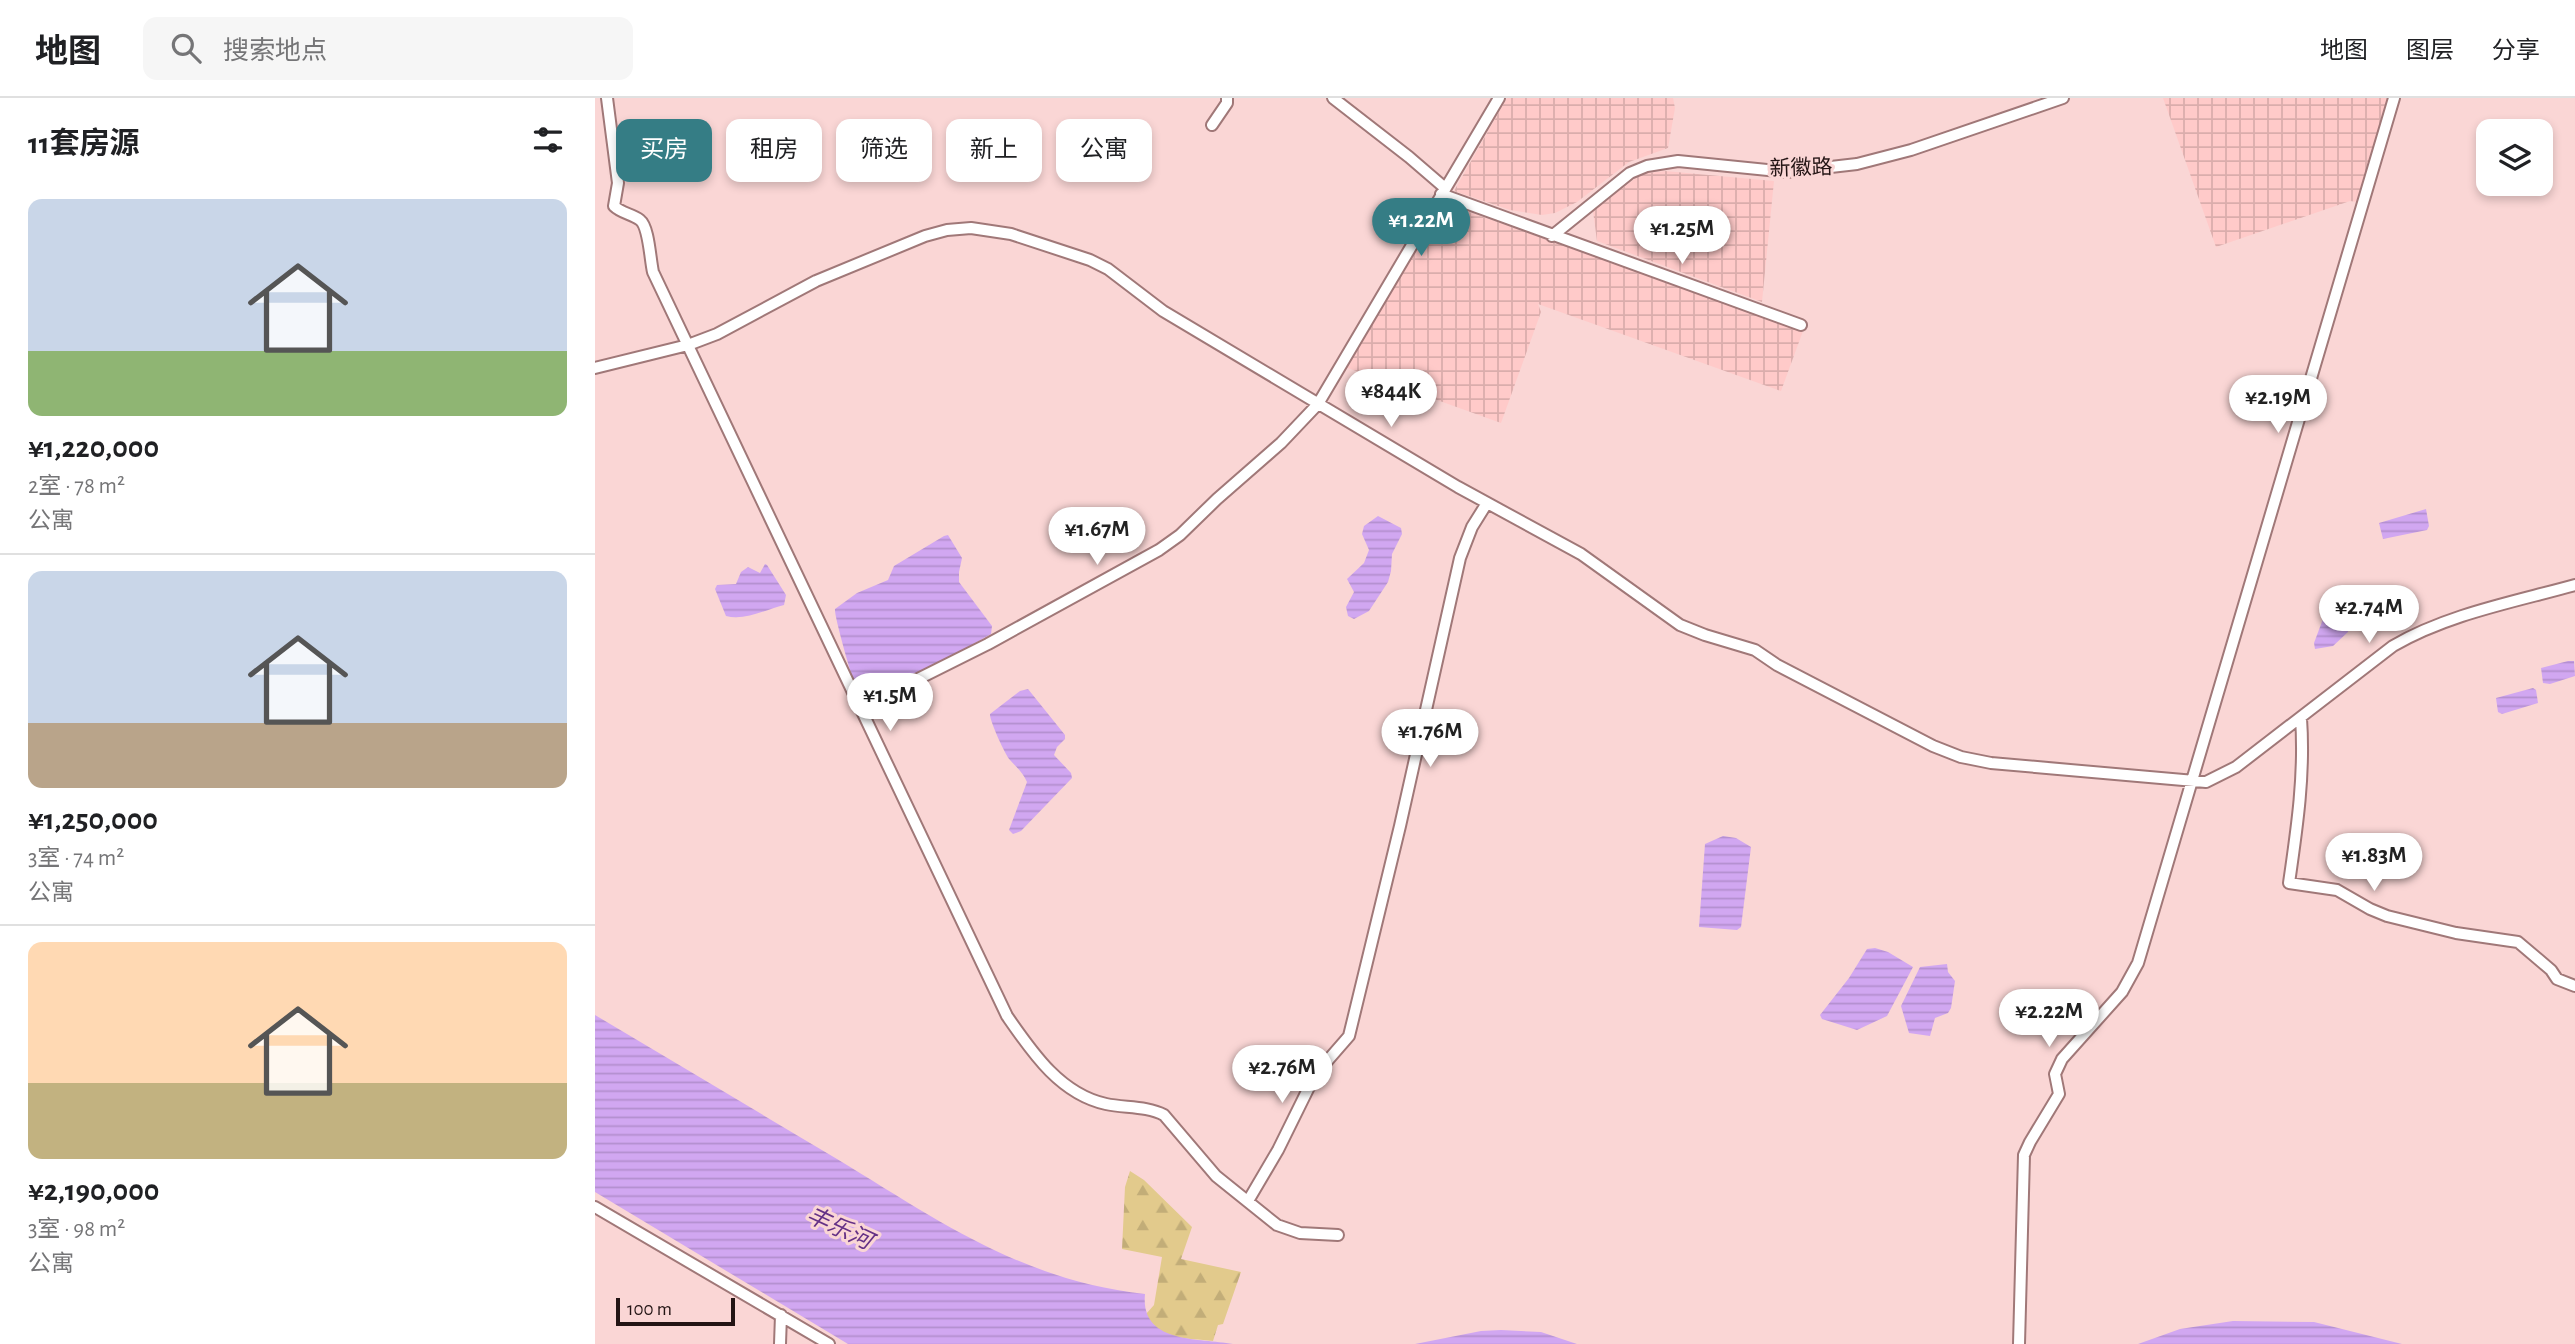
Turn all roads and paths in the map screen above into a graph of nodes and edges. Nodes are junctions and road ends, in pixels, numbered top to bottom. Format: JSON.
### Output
{"nodes":[{"id":1,"x":607,"y":98,"type":"edge"},
{"id":2,"x":1227,"y":98,"type":"edge"},
{"id":3,"x":1333,"y":98,"type":"edge"},
{"id":4,"x":1499,"y":98,"type":"edge"},
{"id":5,"x":2063,"y":98,"type":"edge"},
{"id":6,"x":2394,"y":98,"type":"edge"},
{"id":7,"x":1212,"y":125,"type":"dead end"},
{"id":8,"x":1443,"y":191,"type":"junction"},
{"id":9,"x":1552,"y":236,"type":"junction"},
{"id":10,"x":1801,"y":326,"type":"dead end"},
{"id":11,"x":688,"y":345,"type":"junction"},
{"id":12,"x":595,"y":368,"type":"edge"},
{"id":13,"x":1318,"y":404,"type":"junction"},
{"id":14,"x":1487,"y":503,"type":"junction"},
{"id":15,"x":2575,"y":585,"type":"edge"},
{"id":16,"x":860,"y":708,"type":"junction"},
{"id":17,"x":2301,"y":718,"type":"junction"},
{"id":18,"x":2192,"y":781,"type":"junction"},
{"id":19,"x":2575,"y":986,"type":"edge"},
{"id":20,"x":1248,"y":1201,"type":"junction"},
{"id":21,"x":595,"y":1207,"type":"edge"},
{"id":22,"x":1338,"y":1235,"type":"dead end"},
{"id":23,"x":781,"y":1315,"type":"junction"},
{"id":24,"x":780,"y":1344,"type":"edge"},
{"id":25,"x":829,"y":1344,"type":"edge"},
{"id":26,"x":2019,"y":1344,"type":"edge"}],
"edges":[{"from":1,"to":11,"type":"street"},
{"from":2,"to":7,"type":"street"},
{"from":3,"to":8,"type":"street"},
{"from":4,"to":8,"type":"street"},
{"from":5,"to":9,"type":"street","name":"新徽路"},
{"from":6,"to":18,"type":"street"},
{"from":8,"to":9,"type":"street"},
{"from":8,"to":13,"type":"street"},
{"from":9,"to":10,"type":"street"},
{"from":11,"to":12,"type":"street"},
{"from":11,"to":13,"type":"street"},
{"from":11,"to":16,"type":"street"},
{"from":13,"to":14,"type":"street"},
{"from":13,"to":16,"type":"street"},
{"from":14,"to":18,"type":"street"},
{"from":14,"to":20,"type":"street"},
{"from":15,"to":17,"type":"street"},
{"from":16,"to":20,"type":"street"},
{"from":17,"to":18,"type":"street"},
{"from":17,"to":19,"type":"street"},
{"from":18,"to":26,"type":"street"},
{"from":20,"to":22,"type":"street"},
{"from":21,"to":23,"type":"street"},
{"from":23,"to":24,"type":"street"},
{"from":23,"to":25,"type":"street"}]}
